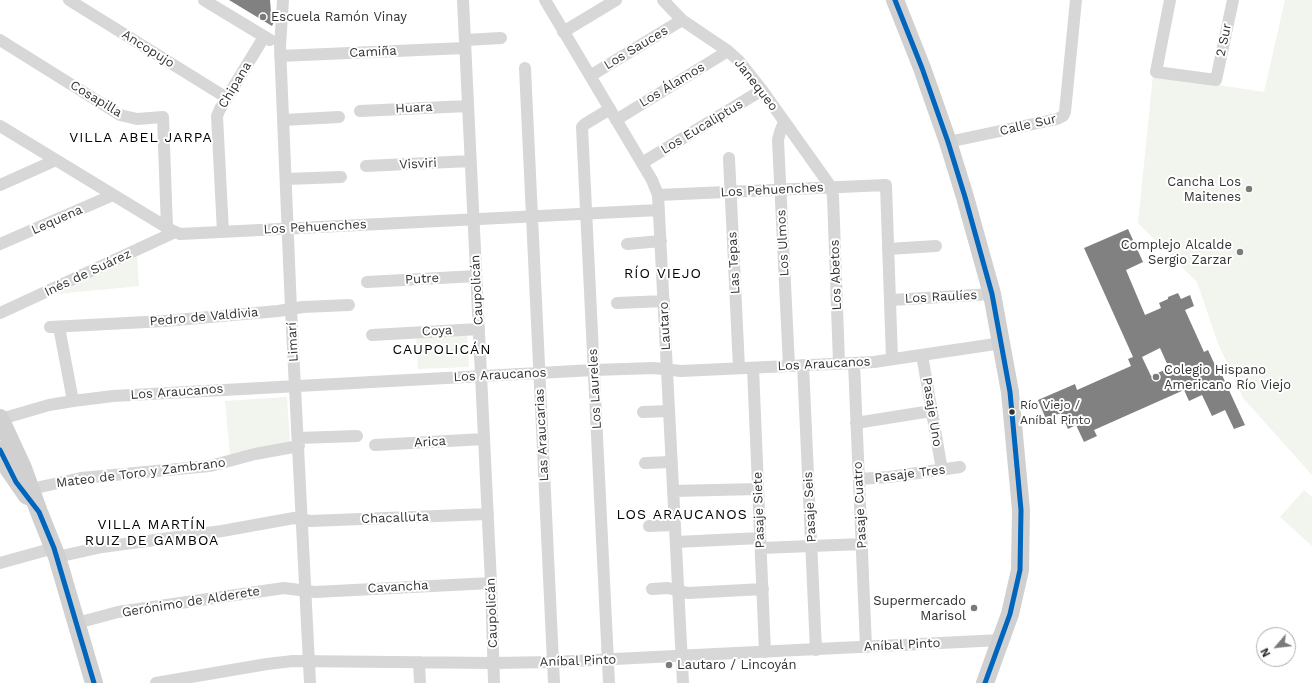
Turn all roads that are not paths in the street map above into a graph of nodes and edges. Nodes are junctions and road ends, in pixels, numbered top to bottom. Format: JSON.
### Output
{"nodes":[{"id":1,"x":69,"y":0,"type":"edge"},
{"id":2,"x":204,"y":0,"type":"edge"},
{"id":3,"x":283,"y":0,"type":"edge"},
{"id":4,"x":463,"y":0,"type":"edge"},
{"id":5,"x":544,"y":0,"type":"edge"},
{"id":6,"x":616,"y":0,"type":"edge"},
{"id":7,"x":664,"y":0,"type":"edge"},
{"id":8,"x":895,"y":0,"type":"edge"},
{"id":9,"x":1076,"y":0,"type":"edge"},
{"id":10,"x":1170,"y":0,"type":"edge"},
{"id":11,"x":1233,"y":0,"type":"edge"},
{"id":12,"x":682,"y":20,"type":"junction"},
{"id":13,"x":563,"y":32,"type":"junction"},
{"id":14,"x":264,"y":36,"type":"junction"},
{"id":15,"x":501,"y":38,"type":"dead end"},
{"id":16,"x":0,"y":40,"type":"edge"},
{"id":17,"x":465,"y":44,"type":"junction"},
{"id":18,"x":280,"y":51,"type":"junction"},
{"id":19,"x":728,"y":51,"type":"junction"},
{"id":20,"x":525,"y":68,"type":"dead end"},
{"id":21,"x":590,"y":76,"type":"junction"},
{"id":22,"x":762,"y":90,"type":"junction"},
{"id":23,"x":227,"y":98,"type":"junction"},
{"id":24,"x":468,"y":106,"type":"junction"},
{"id":25,"x":360,"y":111,"type":"dead end"},
{"id":26,"x":613,"y":114,"type":"junction"},
{"id":27,"x":339,"y":117,"type":"dead end"},
{"id":28,"x":283,"y":120,"type":"junction"},
{"id":29,"x":784,"y":122,"type":"junction"},
{"id":30,"x":0,"y":126,"type":"edge"},
{"id":31,"x":948,"y":142,"type":"junction"},
{"id":32,"x":729,"y":158,"type":"dead end"},
{"id":33,"x":56,"y":160,"type":"junction"},
{"id":34,"x":470,"y":161,"type":"junction"},
{"id":35,"x":642,"y":163,"type":"junction"},
{"id":36,"x":366,"y":166,"type":"dead end"},
{"id":37,"x":341,"y":177,"type":"dead end"},
{"id":38,"x":286,"y":179,"type":"junction"},
{"id":39,"x":0,"y":185,"type":"edge"},
{"id":40,"x":831,"y":187,"type":"junction"},
{"id":41,"x":781,"y":190,"type":"junction"},
{"id":42,"x":730,"y":192,"type":"junction"},
{"id":43,"x":113,"y":195,"type":"junction"},
{"id":44,"x":658,"y":195,"type":"junction"},
{"id":45,"x":660,"y":210,"type":"junction"},
{"id":46,"x":586,"y":214,"type":"junction"},
{"id":47,"x":532,"y":216,"type":"junction"},
{"id":48,"x":473,"y":219,"type":"junction"},
{"id":49,"x":288,"y":229,"type":"junction"},
{"id":50,"x":171,"y":230,"type":"junction"},
{"id":51,"x":222,"y":232,"type":"junction"},
{"id":52,"x":661,"y":241,"type":"junction"},
{"id":53,"x":0,"y":244,"type":"edge"},
{"id":54,"x":627,"y":244,"type":"dead end"},
{"id":55,"x":936,"y":246,"type":"dead end"},
{"id":56,"x":888,"y":249,"type":"junction"},
{"id":57,"x":476,"y":276,"type":"junction"},
{"id":58,"x":367,"y":282,"type":"dead end"},
{"id":59,"x":992,"y":294,"type":"junction"},
{"id":60,"x":891,"y":300,"type":"junction"},
{"id":61,"x":664,"y":301,"type":"junction"},
{"id":62,"x":617,"y":303,"type":"dead end"},
{"id":63,"x":349,"y":305,"type":"dead end"},
{"id":64,"x":291,"y":309,"type":"junction"},
{"id":65,"x":0,"y":313,"type":"edge"},
{"id":66,"x":478,"y":329,"type":"junction"},
{"id":67,"x":372,"y":335,"type":"dead end"},
{"id":68,"x":1002,"y":343,"type":"junction"},
{"id":69,"x":922,"y":355,"type":"junction"},
{"id":70,"x":892,"y":359,"type":"junction"},
{"id":71,"x":839,"y":363,"type":"junction"},
{"id":72,"x":854,"y":363,"type":"junction"},
{"id":73,"x":803,"y":365,"type":"junction"},
{"id":74,"x":789,"y":366,"type":"junction"},
{"id":75,"x":739,"y":368,"type":"junction"},
{"id":76,"x":753,"y":368,"type":"junction"},
{"id":77,"x":594,"y":370,"type":"junction"},
{"id":78,"x":667,"y":370,"type":"junction"},
{"id":79,"x":540,"y":373,"type":"junction"},
{"id":80,"x":481,"y":376,"type":"junction"},
{"id":81,"x":295,"y":386,"type":"junction"},
{"id":82,"x":72,"y":401,"type":"junction"},
{"id":83,"x":670,"y":411,"type":"junction"},
{"id":84,"x":931,"y":411,"type":"junction"},
{"id":85,"x":643,"y":412,"type":"dead end"},
{"id":86,"x":0,"y":419,"type":"edge"},
{"id":87,"x":856,"y":423,"type":"junction"},
{"id":88,"x":357,"y":436,"type":"dead end"},
{"id":89,"x":484,"y":439,"type":"junction"},
{"id":90,"x":298,"y":442,"type":"junction"},
{"id":91,"x":375,"y":445,"type":"dead end"},
{"id":92,"x":0,"y":450,"type":"edge"},
{"id":93,"x":672,"y":462,"type":"junction"},
{"id":94,"x":645,"y":463,"type":"dead end"},
{"id":95,"x":960,"y":467,"type":"dead end"},
{"id":96,"x":942,"y":470,"type":"junction"},
{"id":97,"x":859,"y":479,"type":"junction"},
{"id":98,"x":31,"y":489,"type":"junction"},
{"id":99,"x":758,"y":489,"type":"junction"},
{"id":100,"x":674,"y":491,"type":"junction"},
{"id":101,"x":39,"y":512,"type":"junction"},
{"id":102,"x":488,"y":514,"type":"junction"},
{"id":103,"x":302,"y":520,"type":"junction"},
{"id":104,"x":675,"y":525,"type":"junction"},
{"id":105,"x":649,"y":526,"type":"dead end"},
{"id":106,"x":676,"y":542,"type":"junction"},
{"id":107,"x":760,"y":543,"type":"junction"},
{"id":108,"x":862,"y":544,"type":"junction"},
{"id":109,"x":811,"y":546,"type":"junction"},
{"id":110,"x":56,"y":552,"type":"junction"},
{"id":111,"x":0,"y":563,"type":"edge"},
{"id":112,"x":491,"y":583,"type":"junction"},
{"id":113,"x":652,"y":589,"type":"dead end"},
{"id":114,"x":762,"y":589,"type":"junction"},
{"id":115,"x":305,"y":590,"type":"junction"},
{"id":116,"x":678,"y":591,"type":"junction"},
{"id":117,"x":77,"y":623,"type":"junction"},
{"id":118,"x":1001,"y":640,"type":"junction"},
{"id":119,"x":866,"y":647,"type":"junction"},
{"id":120,"x":816,"y":650,"type":"junction"},
{"id":121,"x":765,"y":652,"type":"junction"},
{"id":122,"x":682,"y":656,"type":"junction"},
{"id":123,"x":608,"y":660,"type":"junction"},
{"id":124,"x":309,"y":662,"type":"junction"},
{"id":125,"x":419,"y":662,"type":"junction"},
{"id":126,"x":553,"y":662,"type":"junction"},
{"id":127,"x":493,"y":663,"type":"junction"},
{"id":128,"x":94,"y":683,"type":"edge"},
{"id":129,"x":156,"y":683,"type":"edge"},
{"id":130,"x":310,"y":683,"type":"edge"},
{"id":131,"x":420,"y":683,"type":"edge"},
{"id":132,"x":494,"y":683,"type":"edge"},
{"id":133,"x":554,"y":683,"type":"edge"},
{"id":134,"x":609,"y":683,"type":"edge"},
{"id":135,"x":683,"y":683,"type":"edge"},
{"id":136,"x":985,"y":683,"type":"edge"}],
"edges":[{"from":1,"to":23,"type":"street","name":"Ancopujo"},
{"from":2,"to":14,"type":"street"},
{"from":3,"to":18,"type":"street","name":"Limarí"},
{"from":4,"to":17,"type":"street","name":"Caupolicán"},
{"from":5,"to":13,"type":"street","name":"Lautaro"},
{"from":6,"to":13,"type":"street"},
{"from":7,"to":12,"type":"street","name":"Janequeo"},
{"from":8,"to":31,"type":"main road"},
{"from":9,"to":31,"type":"street","name":"Calle Sur"},
{"from":10,"to":11,"type":"street","name":"2 Sur"},
{"from":12,"to":19,"type":"street","name":"Janequeo"},
{"from":12,"to":21,"type":"street","name":"Los Sauces"},
{"from":13,"to":21,"type":"street","name":"Lautaro"},
{"from":14,"to":18,"type":"street"},
{"from":14,"to":23,"type":"street","name":"Chipana"},
{"from":15,"to":17,"type":"street"},
{"from":16,"to":50,"type":"street","name":"Cosapilla"},
{"from":17,"to":18,"type":"street","name":"Camiña"},
{"from":17,"to":24,"type":"street","name":"Caupolicán"},
{"from":18,"to":28,"type":"street","name":"Limarí"},
{"from":19,"to":22,"type":"street","name":"Janequeo"},
{"from":19,"to":26,"type":"street","name":"Los Álamos"},
{"from":20,"to":47,"type":"street","name":"Las Araucarias"},
{"from":21,"to":26,"type":"street","name":"Lautaro"},
{"from":22,"to":29,"type":"street","name":"Janequeo"},
{"from":22,"to":35,"type":"street","name":"Los Eucaliptus"},
{"from":23,"to":51,"type":"street","name":"Chipana"},
{"from":24,"to":25,"type":"street","name":"Huara"},
{"from":24,"to":34,"type":"street","name":"Caupolicán"},
{"from":26,"to":35,"type":"street","name":"Lautaro"},
{"from":26,"to":46,"type":"street","name":"Los Laureles"},
{"from":27,"to":28,"type":"street"},
{"from":28,"to":38,"type":"street","name":"Limarí"},
{"from":29,"to":40,"type":"street","name":"Janequeo"},
{"from":29,"to":41,"type":"street","name":"Los Ulmos"},
{"from":30,"to":33,"type":"street","name":"Los Pehuenches"},
{"from":31,"to":59,"type":"main road"},
{"from":32,"to":42,"type":"street","name":"Las Tepas"},
{"from":33,"to":39,"type":"street"},
{"from":33,"to":43,"type":"street","name":"Los Pehuenches"},
{"from":34,"to":36,"type":"street","name":"Visviri"},
{"from":34,"to":48,"type":"street","name":"Caupolicán"},
{"from":35,"to":44,"type":"street","name":"Lautaro"},
{"from":37,"to":38,"type":"street"},
{"from":38,"to":49,"type":"street","name":"Limarí"},
{"from":40,"to":41,"type":"street","name":"Los Pehuenches"},
{"from":40,"to":56,"type":"street","name":"Los Pehuenches"},
{"from":40,"to":71,"type":"street","name":"Los Abetos"},
{"from":41,"to":42,"type":"street","name":"Los Pehuenches"},
{"from":41,"to":74,"type":"street","name":"Los Ulmos"},
{"from":42,"to":44,"type":"street","name":"Los Pehuenches"},
{"from":42,"to":75,"type":"street","name":"Las Tepas"},
{"from":43,"to":50,"type":"street","name":"Los Pehuenches"},
{"from":43,"to":53,"type":"street","name":"Lequena"},
{"from":44,"to":45,"type":"street","name":"Lautaro"},
{"from":45,"to":46,"type":"street","name":"Los Pehuenches"},
{"from":45,"to":52,"type":"street","name":"Lautaro"},
{"from":46,"to":47,"type":"street","name":"Los Pehuenches"},
{"from":46,"to":77,"type":"street","name":"Los Laureles"},
{"from":47,"to":48,"type":"street","name":"Los Pehuenches"},
{"from":47,"to":79,"type":"street","name":"Las Araucarias"},
{"from":48,"to":49,"type":"street","name":"Los Pehuenches"},
{"from":48,"to":57,"type":"street","name":"Caupolicán"},
{"from":49,"to":51,"type":"street","name":"Los Pehuenches"},
{"from":49,"to":64,"type":"street","name":"Limarí"},
{"from":50,"to":51,"type":"street","name":"Los Pehuenches"},
{"from":50,"to":65,"type":"street","name":"Inés de Suárez"},
{"from":52,"to":54,"type":"street"},
{"from":52,"to":61,"type":"street","name":"Lautaro"},
{"from":55,"to":56,"type":"street"},
{"from":56,"to":60,"type":"street"},
{"from":57,"to":58,"type":"street","name":"Putre"},
{"from":57,"to":66,"type":"street","name":"Caupolicán"},
{"from":59,"to":60,"type":"street","name":"Los Raulíes"},
{"from":59,"to":68,"type":"main road"},
{"from":60,"to":70,"type":"street"},
{"from":61,"to":62,"type":"street"},
{"from":61,"to":78,"type":"street","name":"Lautaro"},
{"from":63,"to":64,"type":"street","name":"Pedro de Valdivia"},
{"from":64,"to":81,"type":"street","name":"Limarí"},
{"from":64,"to":82,"type":"street","name":"Pedro de Valdivia"},
{"from":66,"to":67,"type":"street","name":"Coya"},
{"from":66,"to":80,"type":"street","name":"Caupolicán"},
{"from":68,"to":69,"type":"street","name":"Los Araucanos"},
{"from":68,"to":118,"type":"main road"},
{"from":69,"to":70,"type":"street","name":"Los Araucanos"},
{"from":69,"to":84,"type":"street","name":"Pasaje Uno"},
{"from":70,"to":72,"type":"street","name":"Los Araucanos"},
{"from":71,"to":72,"type":"street","name":"Los Araucanos"},
{"from":71,"to":73,"type":"street","name":"Los Araucanos"},
{"from":72,"to":87,"type":"street","name":"Pasaje Cuatro"},
{"from":73,"to":74,"type":"street","name":"Los Araucanos"},
{"from":73,"to":109,"type":"street","name":"Pasaje Seis"},
{"from":74,"to":76,"type":"street","name":"Los Araucanos"},
{"from":75,"to":76,"type":"street","name":"Los Araucanos"},
{"from":75,"to":78,"type":"street","name":"Los Araucanos"},
{"from":76,"to":99,"type":"street","name":"Pasaje Siete"},
{"from":77,"to":78,"type":"street","name":"Los Araucanos"},
{"from":77,"to":79,"type":"street","name":"Los Araucanos"},
{"from":77,"to":123,"type":"street","name":"Los Laureles"},
{"from":78,"to":83,"type":"street","name":"Lautaro"},
{"from":79,"to":80,"type":"street","name":"Los Araucanos"},
{"from":79,"to":126,"type":"street","name":"Las Araucarias"},
{"from":80,"to":81,"type":"street","name":"Los Araucanos"},
{"from":80,"to":89,"type":"street","name":"Caupolicán"},
{"from":81,"to":82,"type":"street","name":"Los Araucanos"},
{"from":81,"to":90,"type":"street","name":"Limarí"},
{"from":82,"to":86,"type":"street","name":"Los Araucanos"},
{"from":83,"to":85,"type":"street"},
{"from":83,"to":93,"type":"street","name":"Lautaro"},
{"from":84,"to":87,"type":"street"},
{"from":84,"to":96,"type":"street","name":"Pasaje Uno"},
{"from":86,"to":98,"type":"main road"},
{"from":87,"to":97,"type":"street","name":"Pasaje Cuatro"},
{"from":88,"to":90,"type":"street","name":"Mateo de Toro y Zambrano"},
{"from":89,"to":91,"type":"street","name":"Arica"},
{"from":89,"to":102,"type":"street","name":"Caupolicán"},
{"from":90,"to":98,"type":"street","name":"Mateo de Toro y Zambrano"},
{"from":90,"to":103,"type":"street","name":"Limarí"},
{"from":92,"to":101,"type":"main road"},
{"from":93,"to":94,"type":"street"},
{"from":93,"to":100,"type":"street","name":"Lautaro"},
{"from":95,"to":96,"type":"street","name":"Pasaje Tres"},
{"from":96,"to":97,"type":"street","name":"Pasaje Tres"},
{"from":97,"to":108,"type":"street","name":"Pasaje Cuatro"},
{"from":98,"to":101,"type":"main road"},
{"from":99,"to":100,"type":"street"},
{"from":99,"to":107,"type":"street","name":"Pasaje Siete"},
{"from":100,"to":104,"type":"street","name":"Lautaro"},
{"from":101,"to":110,"type":"main road"},
{"from":102,"to":103,"type":"street","name":"Chacalluta"},
{"from":102,"to":112,"type":"street","name":"Caupolicán"},
{"from":103,"to":110,"type":"street","name":"Chacalluta"},
{"from":103,"to":115,"type":"street","name":"Limarí"},
{"from":104,"to":105,"type":"street"},
{"from":104,"to":106,"type":"street","name":"Lautaro"},
{"from":106,"to":107,"type":"street"},
{"from":106,"to":116,"type":"street","name":"Lautaro"},
{"from":107,"to":109,"type":"street"},
{"from":107,"to":114,"type":"street","name":"Pasaje Siete"},
{"from":108,"to":109,"type":"street"},
{"from":108,"to":119,"type":"street","name":"Pasaje Cuatro"},
{"from":109,"to":120,"type":"street","name":"Pasaje Seis"},
{"from":110,"to":111,"type":"street","name":"Chacalluta"},
{"from":110,"to":117,"type":"main road"},
{"from":112,"to":115,"type":"street","name":"Cavancha"},
{"from":112,"to":127,"type":"street","name":"Caupolicán"},
{"from":113,"to":116,"type":"street"},
{"from":114,"to":116,"type":"street"},
{"from":114,"to":121,"type":"street","name":"Pasaje Siete"},
{"from":115,"to":117,"type":"street","name":"Gerónimo de Alderete"},
{"from":115,"to":124,"type":"street","name":"Limarí"},
{"from":116,"to":122,"type":"street","name":"Lautaro"},
{"from":117,"to":128,"type":"main road"},
{"from":118,"to":119,"type":"street","name":"Aníbal Pinto"},
{"from":118,"to":136,"type":"main road"},
{"from":119,"to":120,"type":"street","name":"Aníbal Pinto"},
{"from":120,"to":121,"type":"street","name":"Aníbal Pinto"},
{"from":121,"to":122,"type":"street","name":"Aníbal Pinto"},
{"from":122,"to":123,"type":"street","name":"Aníbal Pinto"},
{"from":122,"to":135,"type":"street","name":"Lautaro"},
{"from":123,"to":126,"type":"street","name":"Aníbal Pinto"},
{"from":123,"to":134,"type":"street","name":"Los Laureles"},
{"from":124,"to":125,"type":"street","name":"Aníbal Pinto"},
{"from":124,"to":129,"type":"street","name":"Aníbal Pinto"},
{"from":124,"to":130,"type":"street","name":"Limarí"},
{"from":125,"to":127,"type":"street","name":"Aníbal Pinto"},
{"from":125,"to":131,"type":"street"},
{"from":126,"to":127,"type":"street","name":"Aníbal Pinto"},
{"from":126,"to":133,"type":"street","name":"Las Araucarias"},
{"from":127,"to":132,"type":"street","name":"Caupolicán"}]}
